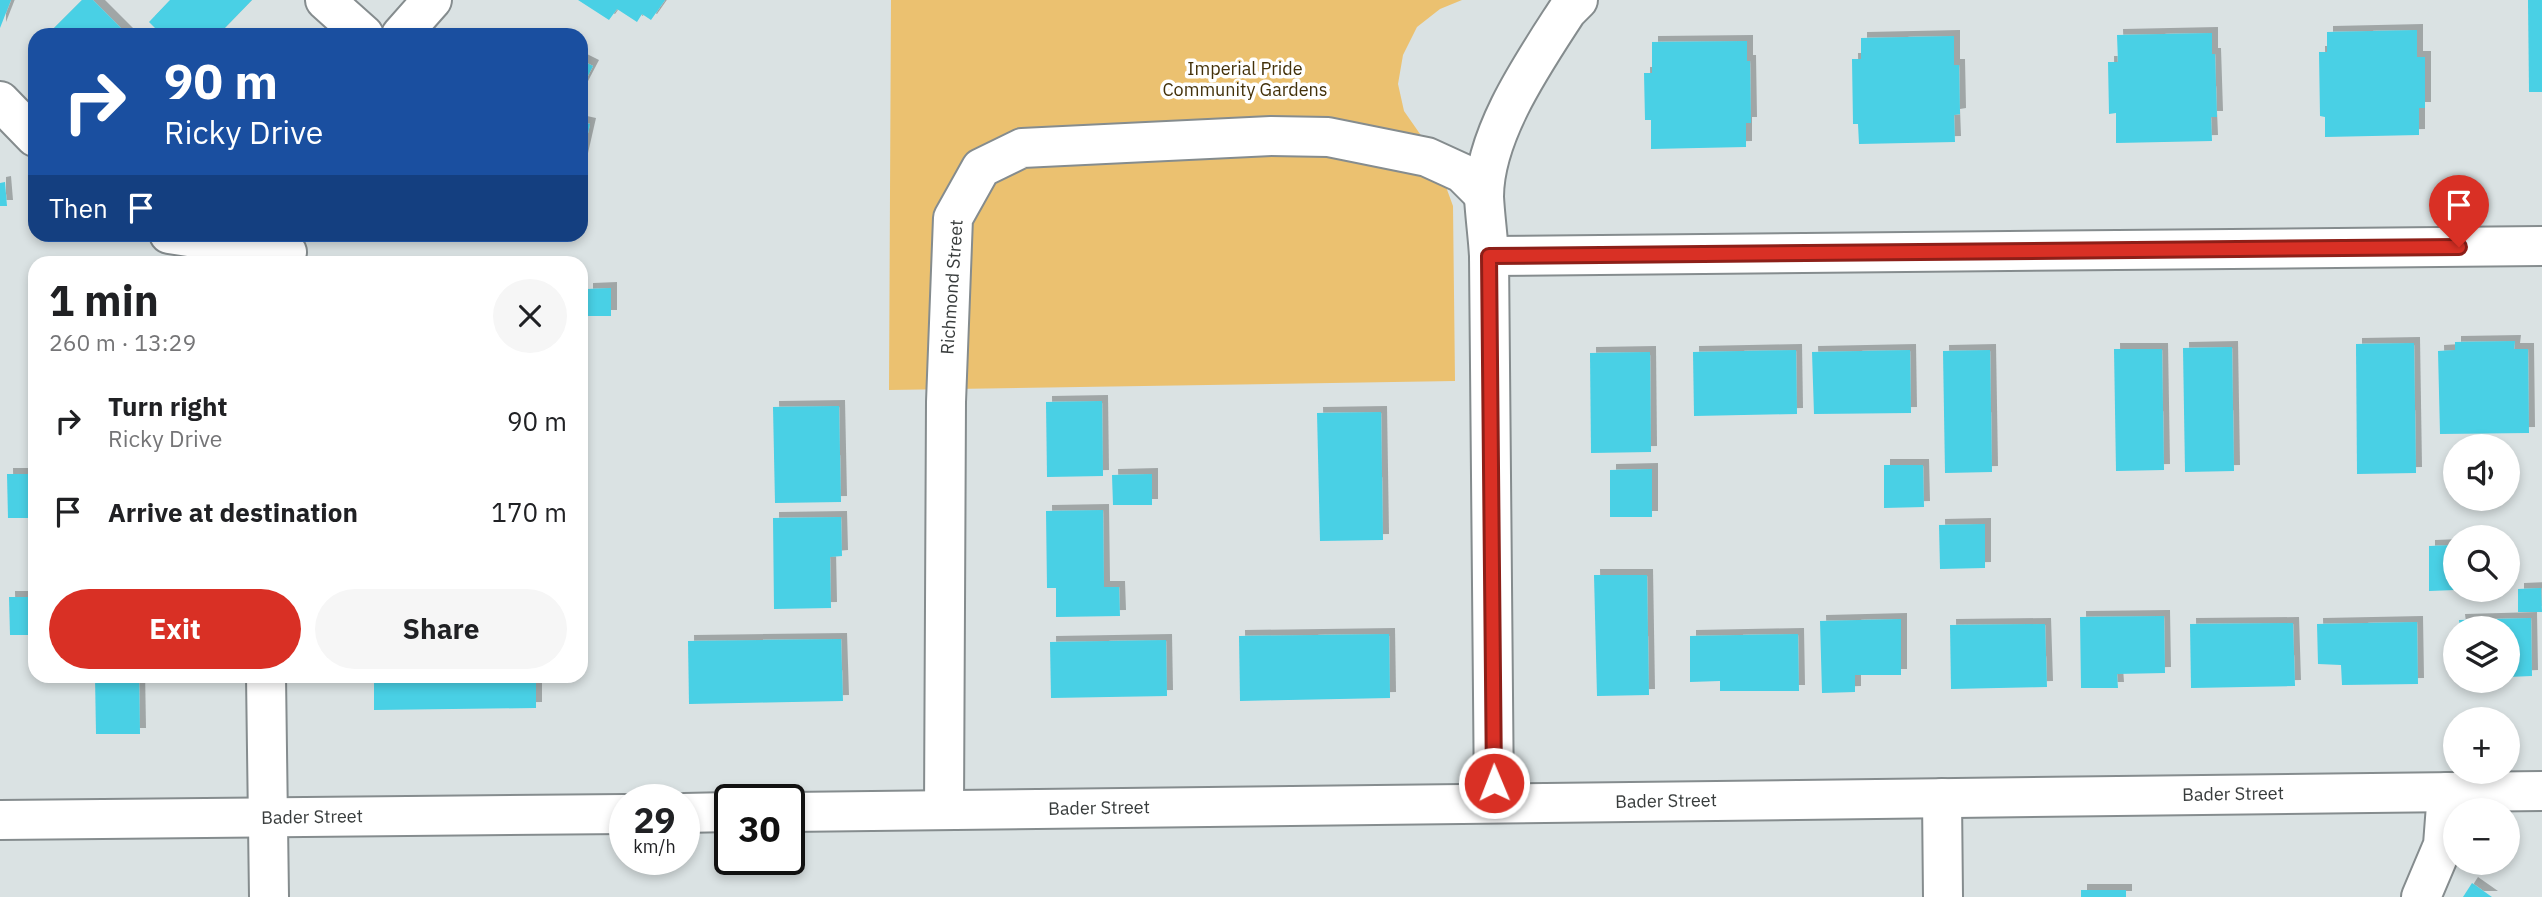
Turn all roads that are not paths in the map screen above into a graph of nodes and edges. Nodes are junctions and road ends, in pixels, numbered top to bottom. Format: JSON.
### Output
{"nodes":[{"id":1,"x":325,"y":0,"type":"edge"},
{"id":2,"x":432,"y":0,"type":"edge"},
{"id":3,"x":1578,"y":0,"type":"edge"},
{"id":4,"x":356,"y":28,"type":"edge"},
{"id":5,"x":407,"y":28,"type":"edge"},
{"id":6,"x":0,"y":101,"type":"edge"},
{"id":7,"x":28,"y":130,"type":"edge"},
{"id":8,"x":1484,"y":195,"type":"junction"},
{"id":9,"x":228,"y":242,"type":"edge"},
{"id":10,"x":2542,"y":246,"type":"edge"},
{"id":11,"x":288,"y":250,"type":"edge"},
{"id":12,"x":1489,"y":256,"type":"junction"},
{"id":13,"x":266,"y":683,"type":"edge"},
{"id":14,"x":2542,"y":791,"type":"edge"},
{"id":15,"x":2447,"y":792,"type":"junction"},
{"id":16,"x":1942,"y":798,"type":"junction"},
{"id":17,"x":1494,"y":803,"type":"junction"},
{"id":18,"x":944,"y":810,"type":"junction"},
{"id":19,"x":805,"y":812,"type":"edge"},
{"id":20,"x":609,"y":814,"type":"edge"},
{"id":21,"x":268,"y":818,"type":"junction"},
{"id":22,"x":0,"y":820,"type":"edge"},
{"id":23,"x":269,"y":897,"type":"edge"},
{"id":24,"x":1942,"y":897,"type":"edge"},
{"id":25,"x":2421,"y":897,"type":"edge"}],
"edges":[{"from":1,"to":4,"type":"street"},
{"from":2,"to":5,"type":"street"},
{"from":3,"to":8,"type":"street"},
{"from":6,"to":7,"type":"street"},
{"from":8,"to":12,"type":"street"},
{"from":8,"to":18,"type":"street","name":"Richmond Street"},
{"from":9,"to":11,"type":"street"},
{"from":10,"to":12,"type":"street"},
{"from":12,"to":17,"type":"street"},
{"from":13,"to":21,"type":"street"},
{"from":14,"to":15,"type":"street","name":"Bader Street"},
{"from":15,"to":16,"type":"street","name":"Bader Street"},
{"from":15,"to":25,"type":"street"},
{"from":16,"to":17,"type":"street","name":"Bader Street"},
{"from":16,"to":24,"type":"street"},
{"from":17,"to":18,"type":"street","name":"Bader Street"},
{"from":18,"to":19,"type":"street","name":"Bader Street"},
{"from":20,"to":21,"type":"street","name":"Bader Street"},
{"from":21,"to":22,"type":"street","name":"Bader Street"},
{"from":21,"to":23,"type":"street"}]}
